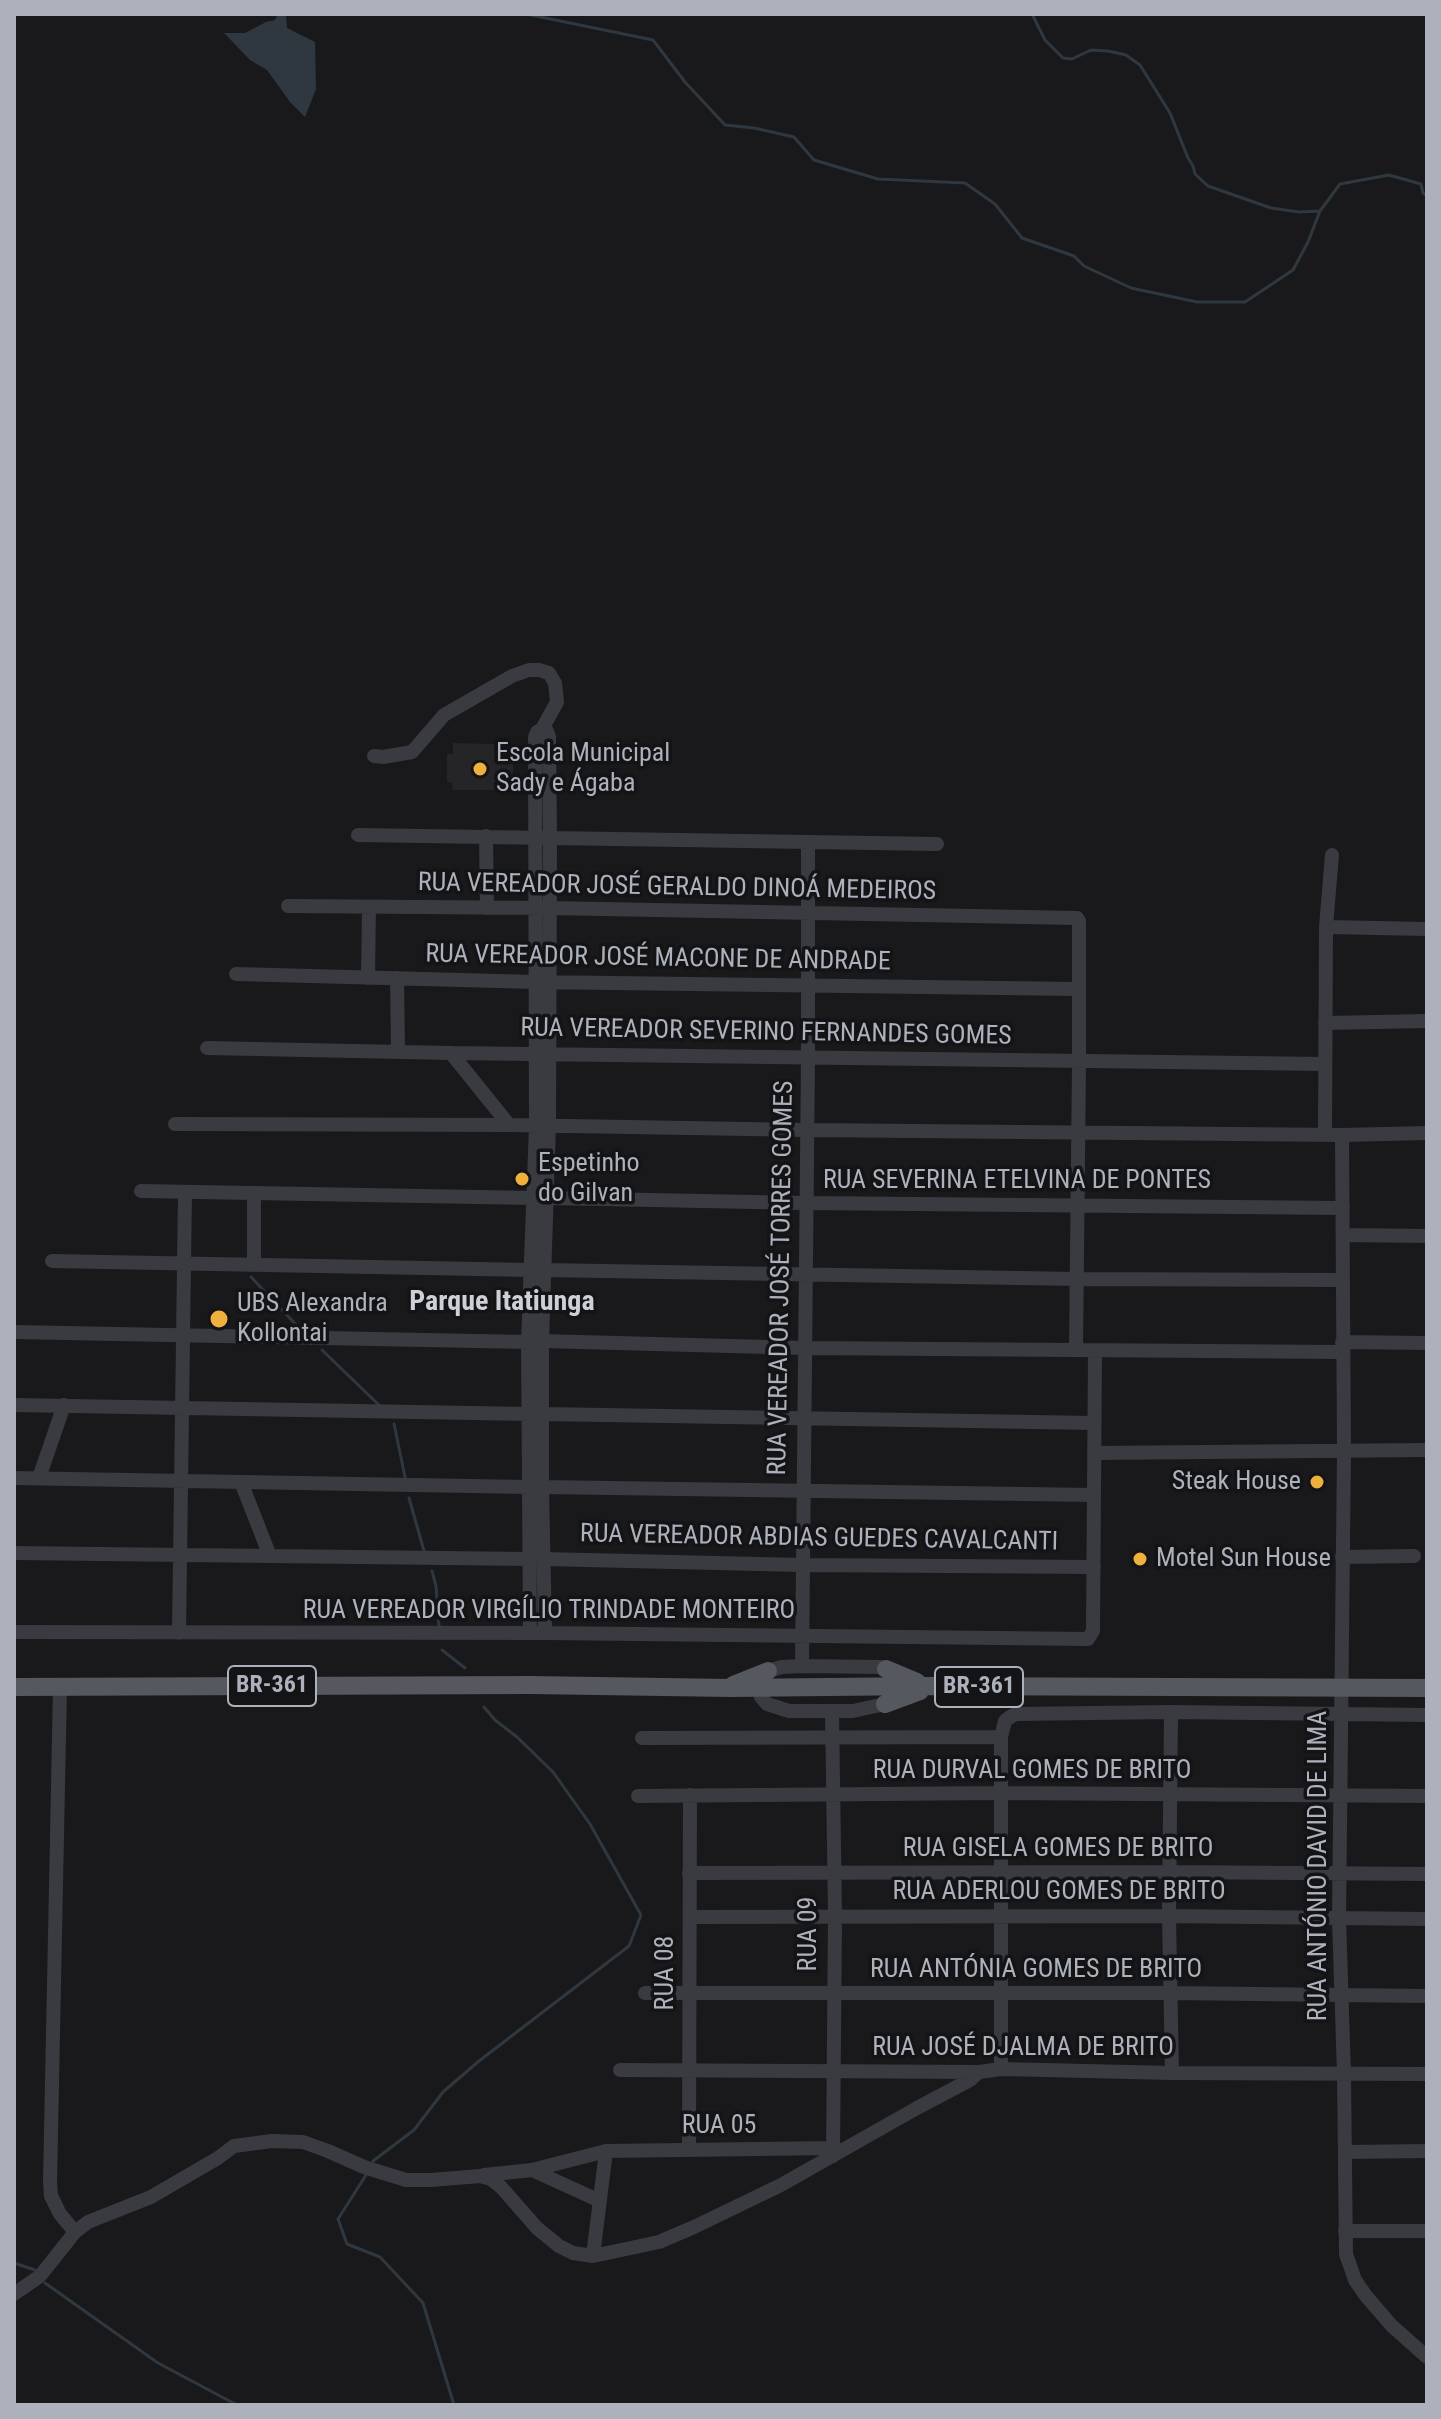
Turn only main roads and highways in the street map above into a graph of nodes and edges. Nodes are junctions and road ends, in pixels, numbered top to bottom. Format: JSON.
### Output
{"nodes":[{"id":1,"x":929,"y":1686,"type":"junction"},
{"id":2,"x":14,"y":1687,"type":"edge"},
{"id":3,"x":728,"y":1688,"type":"junction"},
{"id":4,"x":765,"y":1688,"type":"junction"},
{"id":5,"x":1427,"y":1688,"type":"edge"},
{"id":6,"x":885,"y":1704,"type":"road end"}],
"edges":[{"from":1,"to":4,"type":"main road","number":"BR-361"},
{"from":1,"to":5,"type":"main road","number":"BR-361"},
{"from":1,"to":6,"type":"main road"},
{"from":2,"to":3,"type":"main road","number":"BR-361"},
{"from":3,"to":4,"type":"main road"},
{"from":3,"to":4,"type":"main road"}]}
